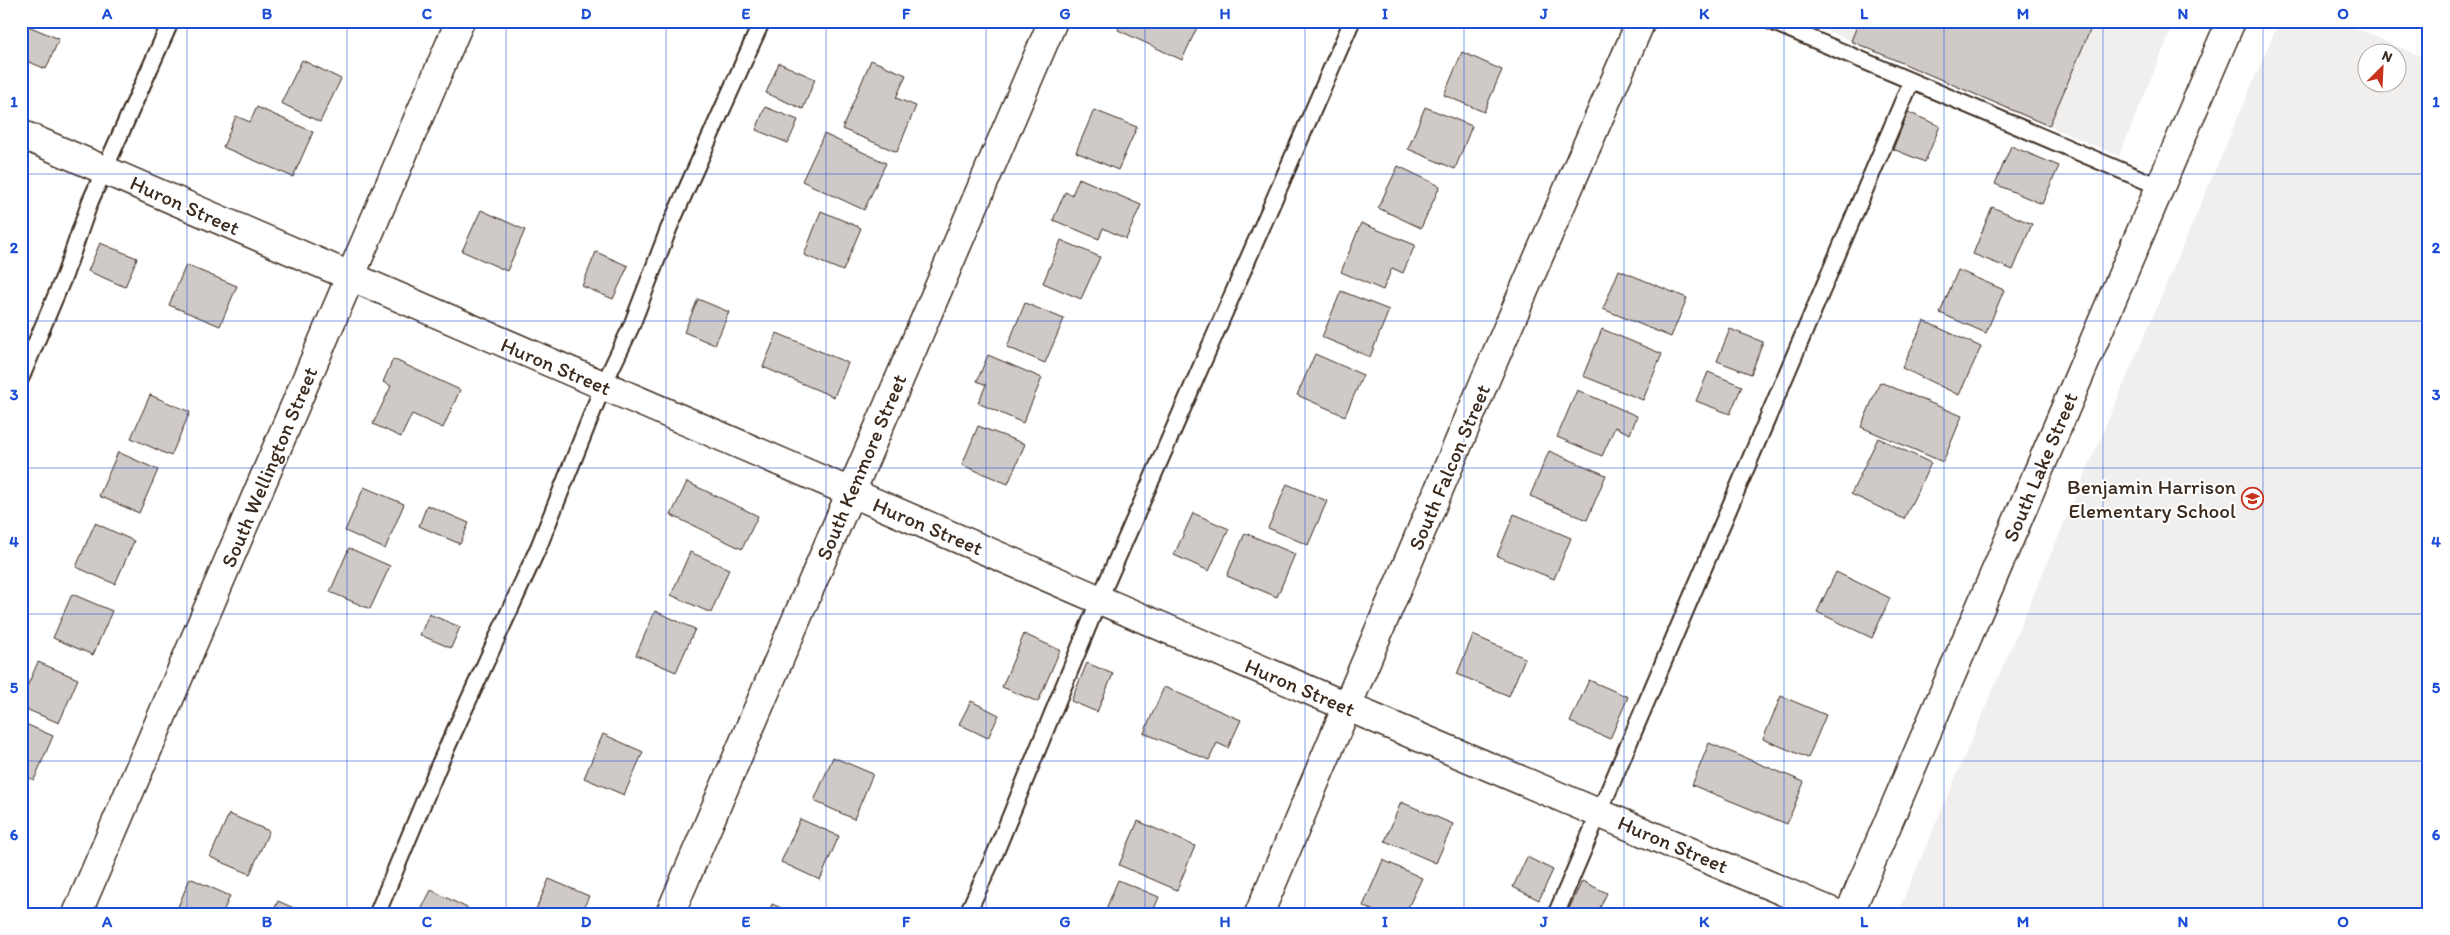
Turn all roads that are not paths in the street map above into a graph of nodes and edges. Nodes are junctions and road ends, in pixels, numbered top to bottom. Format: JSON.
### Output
{"nodes":[{"id":1,"x":171,"y":21,"type":"edge"},
{"id":2,"x":460,"y":21,"type":"edge"},
{"id":3,"x":762,"y":21,"type":"edge"},
{"id":4,"x":1053,"y":21,"type":"edge"},
{"id":5,"x":1352,"y":21,"type":"edge"},
{"id":6,"x":1641,"y":21,"type":"edge"},
{"id":7,"x":1770,"y":21,"type":"edge"},
{"id":8,"x":2231,"y":21,"type":"edge"},
{"id":9,"x":1911,"y":82,"type":"junction"},
{"id":10,"x":21,"y":134,"type":"edge"},
{"id":11,"x":104,"y":170,"type":"junction"},
{"id":12,"x":2160,"y":187,"type":"junction"},
{"id":13,"x":350,"y":278,"type":"junction"},
{"id":14,"x":21,"y":378,"type":"edge"},
{"id":15,"x":603,"y":386,"type":"junction"},
{"id":16,"x":850,"y":492,"type":"junction"},
{"id":17,"x":1099,"y":600,"type":"junction"},
{"id":18,"x":1348,"y":707,"type":"junction"},
{"id":19,"x":1598,"y":812,"type":"junction"},
{"id":20,"x":77,"y":914,"type":"edge"},
{"id":21,"x":377,"y":914,"type":"edge"},
{"id":22,"x":670,"y":914,"type":"edge"},
{"id":23,"x":967,"y":914,"type":"edge"},
{"id":24,"x":1259,"y":914,"type":"edge"},
{"id":25,"x":1556,"y":914,"type":"edge"},
{"id":26,"x":1837,"y":914,"type":"edge"},
{"id":27,"x":1849,"y":914,"type":"edge"}],
"edges":[{"from":1,"to":11,"type":"lane"},
{"from":2,"to":13,"type":"street","name":"South Wellington Street"},
{"from":3,"to":15,"type":"lane"},
{"from":4,"to":16,"type":"street","name":"South Kenmore Street"},
{"from":5,"to":17,"type":"lane"},
{"from":6,"to":18,"type":"street","name":"South Falcon Street"},
{"from":7,"to":9,"type":"lane"},
{"from":8,"to":12,"type":"street","name":"South Lake Street"},
{"from":9,"to":12,"type":"lane"},
{"from":9,"to":19,"type":"lane"},
{"from":10,"to":11,"type":"street","name":"Huron Street"},
{"from":11,"to":13,"type":"street","name":"Huron Street"},
{"from":11,"to":14,"type":"lane"},
{"from":12,"to":27,"type":"street","name":"South Lake Street"},
{"from":13,"to":15,"type":"street","name":"Huron Street"},
{"from":13,"to":20,"type":"street","name":"South Wellington Street"},
{"from":15,"to":16,"type":"street","name":"Huron Street"},
{"from":15,"to":21,"type":"lane"},
{"from":16,"to":17,"type":"street","name":"Huron Street"},
{"from":16,"to":22,"type":"street","name":"South Kenmore Street"},
{"from":17,"to":18,"type":"street","name":"Huron Street"},
{"from":17,"to":23,"type":"lane"},
{"from":18,"to":19,"type":"street","name":"Huron Street"},
{"from":18,"to":24,"type":"street","name":"South Falcon Street"},
{"from":19,"to":25,"type":"lane"},
{"from":19,"to":26,"type":"street","name":"Huron Street"}]}
